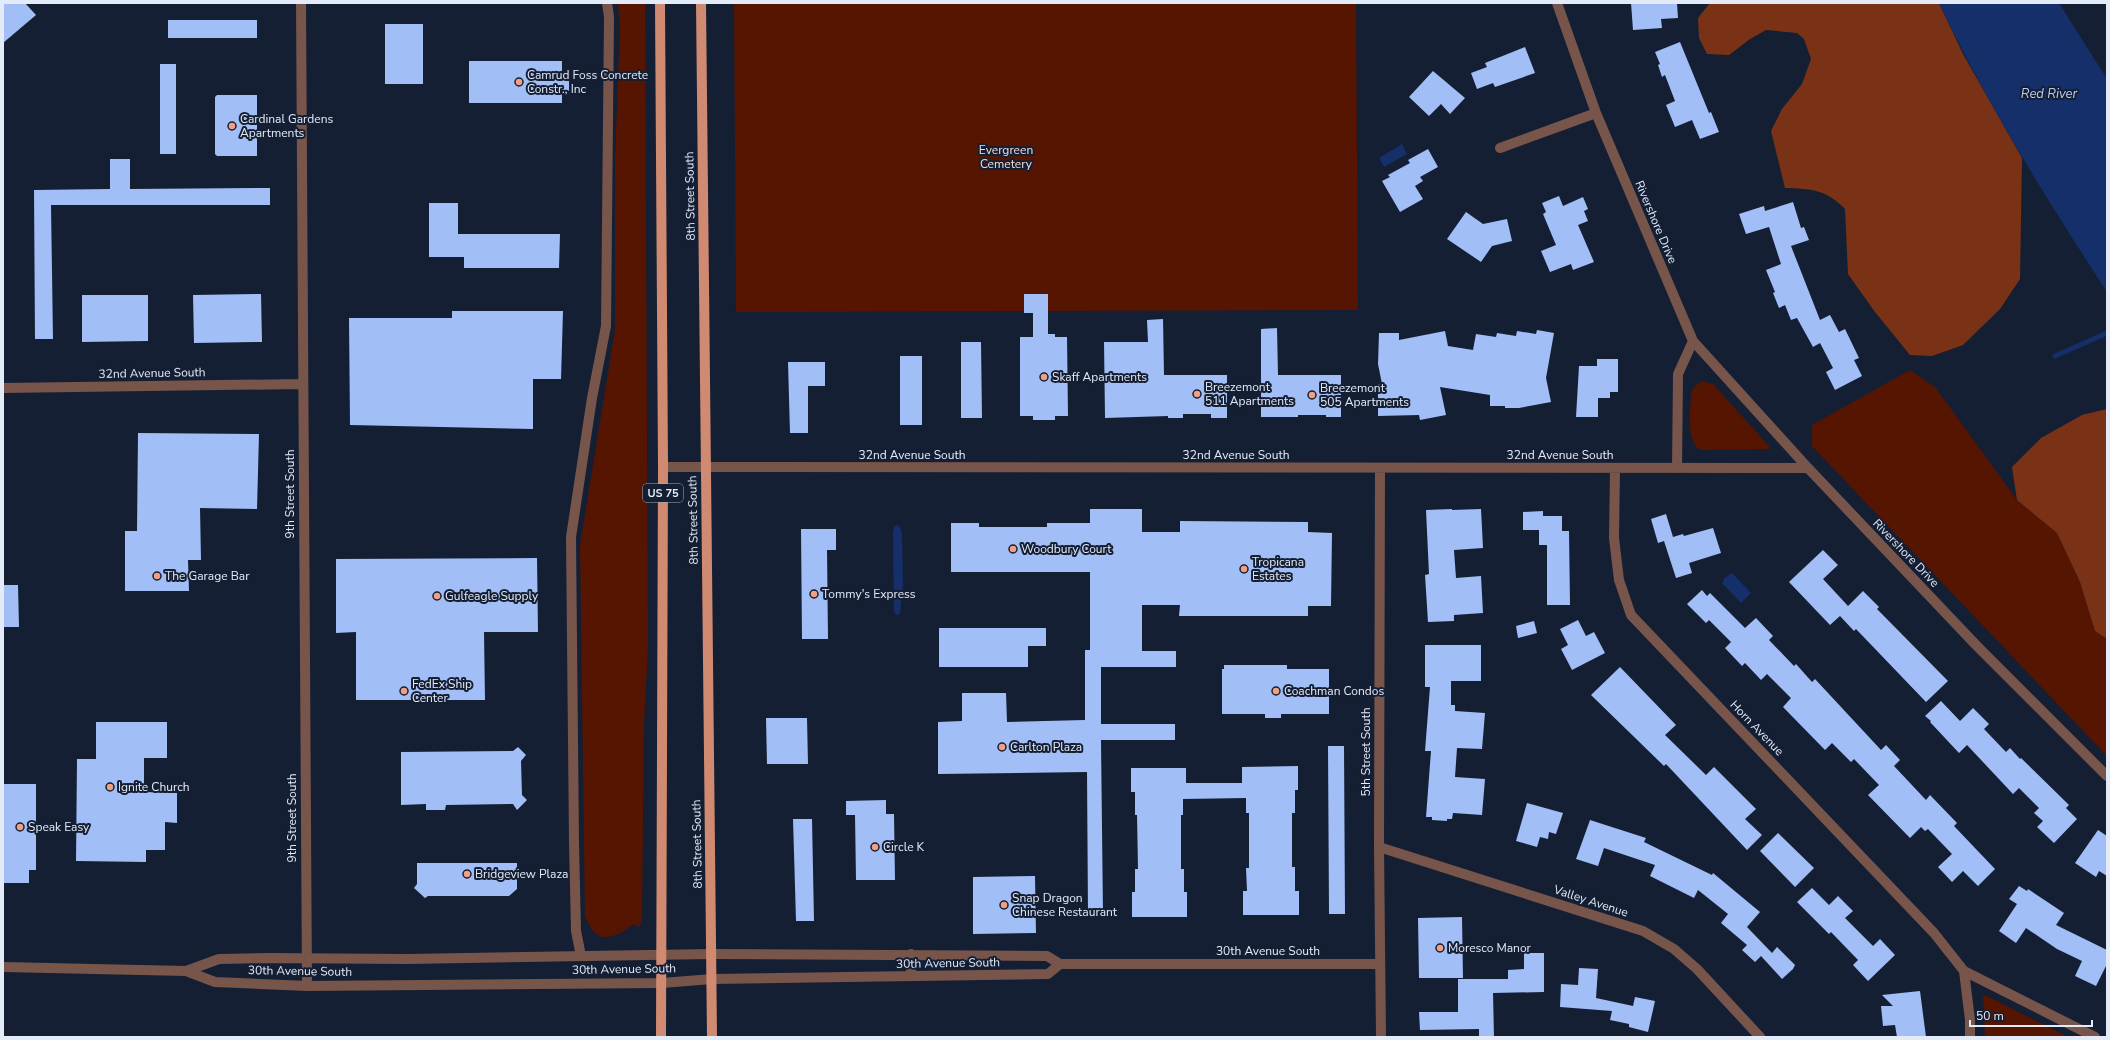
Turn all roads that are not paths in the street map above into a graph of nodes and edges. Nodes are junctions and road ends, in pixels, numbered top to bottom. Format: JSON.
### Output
{"nodes":[{"id":1,"x":301,"y":3,"type":"edge"},
{"id":2,"x":607,"y":3,"type":"edge"},
{"id":3,"x":660,"y":3,"type":"edge"},
{"id":4,"x":701,"y":3,"type":"edge"},
{"id":5,"x":1557,"y":3,"type":"edge"},
{"id":6,"x":1596,"y":113,"type":"junction"},
{"id":7,"x":1500,"y":148,"type":"dead end"},
{"id":8,"x":1693,"y":341,"type":"junction"},
{"id":9,"x":302,"y":384,"type":"junction"},
{"id":10,"x":3,"y":388,"type":"edge"},
{"id":11,"x":663,"y":467,"type":"junction"},
{"id":12,"x":705,"y":467,"type":"junction"},
{"id":13,"x":1380,"y":468,"type":"junction"},
{"id":14,"x":1615,"y":468,"type":"junction"},
{"id":15,"x":1677,"y":468,"type":"junction"},
{"id":16,"x":1808,"y":468,"type":"junction"},
{"id":17,"x":2107,"y":776,"type":"edge"},
{"id":18,"x":1379,"y":847,"type":"junction"},
{"id":19,"x":662,"y":954,"type":"junction"},
{"id":20,"x":712,"y":954,"type":"junction"},
{"id":21,"x":911,"y":954,"type":"junction"},
{"id":22,"x":580,"y":956,"type":"junction"},
{"id":23,"x":306,"y":959,"type":"junction"},
{"id":24,"x":1060,"y":964,"type":"junction"},
{"id":25,"x":1380,"y":964,"type":"junction"},
{"id":26,"x":3,"y":967,"type":"edge"},
{"id":27,"x":186,"y":970,"type":"junction"},
{"id":28,"x":1964,"y":970,"type":"junction"},
{"id":29,"x":911,"y":976,"type":"junction"},
{"id":30,"x":712,"y":979,"type":"junction"},
{"id":31,"x":662,"y":983,"type":"junction"},
{"id":32,"x":307,"y":986,"type":"junction"},
{"id":33,"x":661,"y":1037,"type":"edge"},
{"id":34,"x":712,"y":1037,"type":"edge"},
{"id":35,"x":1380,"y":1037,"type":"edge"},
{"id":36,"x":1760,"y":1037,"type":"edge"},
{"id":37,"x":1970,"y":1037,"type":"edge"},
{"id":38,"x":2095,"y":1037,"type":"edge"}],
"edges":[{"from":1,"to":9,"type":"street","name":"9th Street South"},
{"from":2,"to":22,"type":"street"},
{"from":3,"to":11,"type":"main road","number":"US 75"},
{"from":4,"to":12,"type":"main road","name":"8th Street South"},
{"from":5,"to":6,"type":"street","name":"Rivershore Drive"},
{"from":6,"to":7,"type":"street"},
{"from":6,"to":8,"type":"street","name":"Rivershore Drive"},
{"from":8,"to":15,"type":"street"},
{"from":8,"to":16,"type":"street","name":"Rivershore Drive"},
{"from":9,"to":10,"type":"street","name":"32nd Avenue South"},
{"from":9,"to":23,"type":"street","name":"9th Street South"},
{"from":11,"to":12,"type":"street","name":"32nd Avenue South"},
{"from":11,"to":19,"type":"main road","number":"US 75"},
{"from":12,"to":13,"type":"street","name":"32nd Avenue South"},
{"from":12,"to":20,"type":"main road","name":"8th Street South"},
{"from":13,"to":14,"type":"street","name":"32nd Avenue South"},
{"from":13,"to":18,"type":"street","name":"5th Street South"},
{"from":14,"to":15,"type":"street","name":"32nd Avenue South"},
{"from":14,"to":28,"type":"street","name":"Horn Avenue"},
{"from":15,"to":16,"type":"street","name":"32nd Avenue South"},
{"from":16,"to":17,"type":"street","name":"Rivershore Drive"},
{"from":18,"to":25,"type":"street","name":"5th Street South"},
{"from":18,"to":36,"type":"street","name":"Valley Avenue"},
{"from":19,"to":20,"type":"street","name":"30th Avenue South"},
{"from":19,"to":22,"type":"street","name":"30th Avenue South"},
{"from":19,"to":31,"type":"main road","number":"US 75"},
{"from":20,"to":21,"type":"street","name":"30th Avenue South"},
{"from":20,"to":30,"type":"main road","name":"8th Street South"},
{"from":21,"to":24,"type":"street","name":"30th Avenue South"},
{"from":21,"to":29,"type":"street"},
{"from":22,"to":23,"type":"street","name":"30th Avenue South"},
{"from":23,"to":27,"type":"street","name":"30th Avenue South"},
{"from":23,"to":32,"type":"street","name":"9th Street South"},
{"from":24,"to":25,"type":"street","name":"30th Avenue South"},
{"from":24,"to":29,"type":"street","name":"30th Avenue South"},
{"from":25,"to":35,"type":"street","name":"5th Street South"},
{"from":26,"to":27,"type":"street","name":"30th Avenue South"},
{"from":27,"to":32,"type":"street","name":"30th Avenue South"},
{"from":28,"to":37,"type":"street"},
{"from":28,"to":38,"type":"street","name":"Horn Avenue"},
{"from":29,"to":30,"type":"street","name":"30th Avenue South"},
{"from":30,"to":31,"type":"street","name":"30th Avenue South"},
{"from":30,"to":34,"type":"main road","name":"8th Street South"},
{"from":31,"to":32,"type":"street","name":"30th Avenue South"},
{"from":31,"to":33,"type":"main road","number":"US 75"}]}
